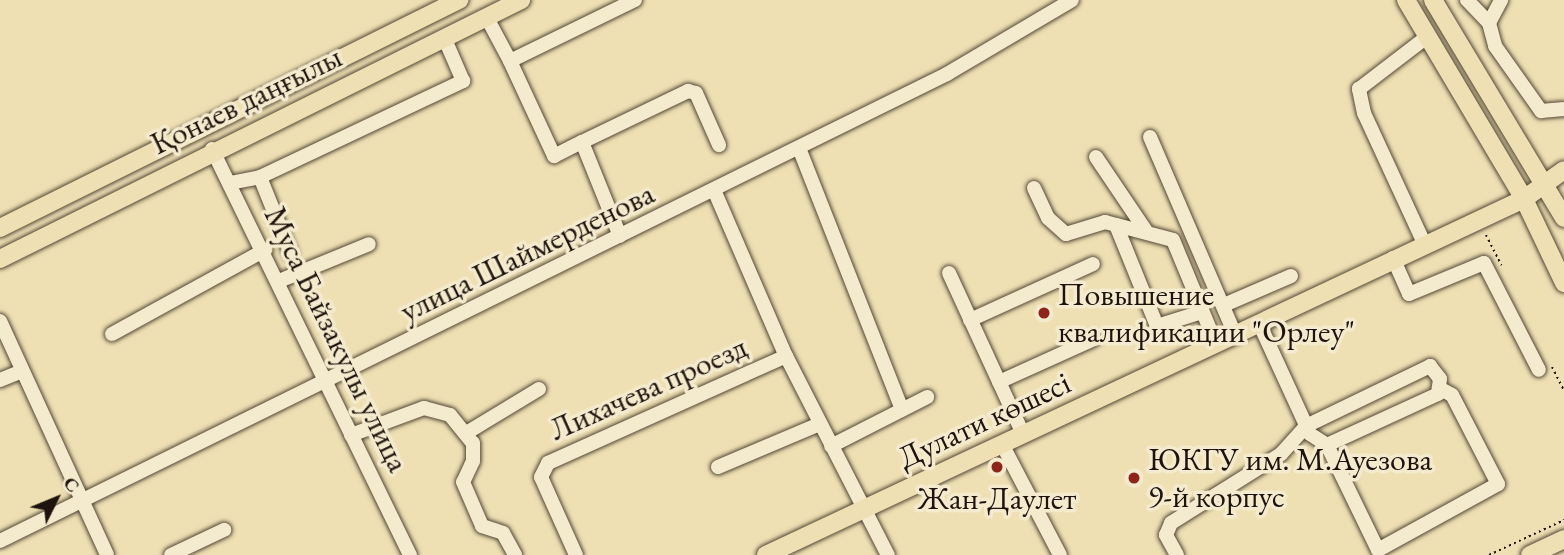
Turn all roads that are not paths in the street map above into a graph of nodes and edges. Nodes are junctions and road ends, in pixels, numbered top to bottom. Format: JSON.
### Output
{"nodes":[{"id":1,"x":459,"y":0,"type":"edge"},
{"id":2,"x":521,"y":0,"type":"edge"},
{"id":3,"x":635,"y":0,"type":"edge"},
{"id":4,"x":1072,"y":0,"type":"edge"},
{"id":5,"x":1406,"y":0,"type":"edge"},
{"id":6,"x":1433,"y":0,"type":"edge"},
{"id":7,"x":1467,"y":0,"type":"edge"},
{"id":8,"x":1501,"y":0,"type":"edge"},
{"id":9,"x":486,"y":16,"type":"junction"},
{"id":10,"x":1489,"y":23,"type":"junction"},
{"id":11,"x":1428,"y":36,"type":"junction"},
{"id":12,"x":444,"y":37,"type":"junction"},
{"id":13,"x":510,"y":61,"type":"junction"},
{"id":14,"x":1564,"y":109,"type":"edge"},
{"id":15,"x":1150,"y":137,"type":"dead end"},
{"id":16,"x":582,"y":142,"type":"junction"},
{"id":17,"x":719,"y":145,"type":"dead end"},
{"id":18,"x":799,"y":148,"type":"junction"},
{"id":19,"x":212,"y":149,"type":"junction"},
{"id":20,"x":1096,"y":157,"type":"dead end"},
{"id":21,"x":1564,"y":170,"type":"edge"},
{"id":22,"x":260,"y":177,"type":"junction"},
{"id":23,"x":230,"y":183,"type":"junction"},
{"id":24,"x":1546,"y":187,"type":"junction"},
{"id":25,"x":1034,"y":188,"type":"dead end"},
{"id":26,"x":714,"y":190,"type":"junction"},
{"id":27,"x":1524,"y":200,"type":"junction"},
{"id":28,"x":1564,"y":218,"type":"edge"},
{"id":29,"x":1116,"y":225,"type":"junction"},
{"id":30,"x":0,"y":228,"type":"edge"},
{"id":31,"x":1146,"y":231,"type":"junction"},
{"id":32,"x":620,"y":236,"type":"junction"},
{"id":33,"x":1424,"y":243,"type":"junction"},
{"id":34,"x":369,"y":244,"type":"dead end"},
{"id":35,"x":265,"y":250,"type":"junction"},
{"id":36,"x":291,"y":254,"type":"dead end"},
{"id":37,"x":1393,"y":258,"type":"junction"},
{"id":38,"x":0,"y":259,"type":"edge"},
{"id":39,"x":1093,"y":264,"type":"dead end"},
{"id":40,"x":949,"y":273,"type":"dead end"},
{"id":41,"x":1291,"y":276,"type":"dead end"},
{"id":42,"x":279,"y":282,"type":"junction"},
{"id":43,"x":1564,"y":283,"type":"edge"},
{"id":44,"x":1223,"y":305,"type":"junction"},
{"id":45,"x":1202,"y":312,"type":"junction"},
{"id":46,"x":970,"y":320,"type":"junction"},
{"id":47,"x":0,"y":321,"type":"edge"},
{"id":48,"x":1259,"y":323,"type":"junction"},
{"id":49,"x":112,"y":334,"type":"dead end"},
{"id":50,"x":1235,"y":334,"type":"junction"},
{"id":51,"x":1094,"y":339,"type":"dead end"},
{"id":52,"x":1216,"y":344,"type":"junction"},
{"id":53,"x":786,"y":356,"type":"junction"},
{"id":54,"x":1539,"y":370,"type":"dead end"},
{"id":55,"x":20,"y":372,"type":"junction"},
{"id":56,"x":0,"y":380,"type":"edge"},
{"id":57,"x":999,"y":382,"type":"junction"},
{"id":58,"x":326,"y":383,"type":"junction"},
{"id":59,"x":1439,"y":388,"type":"junction"},
{"id":60,"x":539,"y":389,"type":"dead end"},
{"id":61,"x":927,"y":397,"type":"dead end"},
{"id":62,"x":902,"y":409,"type":"junction"},
{"id":63,"x":820,"y":424,"type":"junction"},
{"id":64,"x":1306,"y":426,"type":"junction"},
{"id":65,"x":468,"y":432,"type":"junction"},
{"id":66,"x":351,"y":435,"type":"junction"},
{"id":67,"x":1024,"y":436,"type":"junction"},
{"id":68,"x":1327,"y":445,"type":"junction"},
{"id":69,"x":831,"y":446,"type":"junction"},
{"id":70,"x":1003,"y":446,"type":"junction"},
{"id":71,"x":718,"y":467,"type":"dead end"},
{"id":72,"x":79,"y":501,"type":"junction"},
{"id":73,"x":864,"y":507,"type":"junction"},
{"id":74,"x":224,"y":530,"type":"dead end"},
{"id":75,"x":1564,"y":539,"type":"edge"},
{"id":76,"x":0,"y":541,"type":"edge"},
{"id":77,"x":107,"y":555,"type":"edge"},
{"id":78,"x":171,"y":555,"type":"edge"},
{"id":79,"x":410,"y":555,"type":"edge"},
{"id":80,"x":515,"y":555,"type":"edge"},
{"id":81,"x":576,"y":555,"type":"edge"},
{"id":82,"x":766,"y":555,"type":"edge"},
{"id":83,"x":888,"y":555,"type":"edge"},
{"id":84,"x":1060,"y":555,"type":"edge"},
{"id":85,"x":1177,"y":555,"type":"edge"},
{"id":86,"x":1530,"y":555,"type":"edge"}],
"edges":[{"from":1,"to":30,"type":"main road"},
{"from":2,"to":9,"type":"main road","name":"Қонаев даңғылы"},
{"from":3,"to":13,"type":"street"},
{"from":4,"to":18,"type":"street","name":"улица Шаймерденова"},
{"from":5,"to":11,"type":"main road"},
{"from":6,"to":24,"type":"main road"},
{"from":7,"to":10,"type":"street"},
{"from":8,"to":10,"type":"street"},
{"from":9,"to":12,"type":"main road","name":"Қонаев даңғылы"},
{"from":9,"to":13,"type":"street"},
{"from":10,"to":14,"type":"street"},
{"from":11,"to":27,"type":"main road"},
{"from":11,"to":33,"type":"street"},
{"from":12,"to":19,"type":"main road","name":"Қонаев даңғылы"},
{"from":12,"to":22,"type":"street"},
{"from":13,"to":16,"type":"street"},
{"from":15,"to":44,"type":"street"},
{"from":16,"to":17,"type":"street"},
{"from":16,"to":32,"type":"street"},
{"from":18,"to":26,"type":"street","name":"улица Шаймерденова"},
{"from":18,"to":62,"type":"street"},
{"from":19,"to":23,"type":"street","name":"Муса Байзакулы улица"},
{"from":19,"to":38,"type":"main road","name":"Қонаев даңғылы"},
{"from":20,"to":31,"type":"street"},
{"from":21,"to":24,"type":"main road","name":"Дулати көшесі"},
{"from":22,"to":23,"type":"street"},
{"from":22,"to":36,"type":"street"},
{"from":23,"to":35,"type":"street","name":"Муса Байзакулы улица"},
{"from":24,"to":27,"type":"main road","name":"Дулати көшесі"},
{"from":24,"to":28,"type":"main road"},
{"from":25,"to":29,"type":"street"},
{"from":26,"to":32,"type":"street","name":"улица Шаймерденова"},
{"from":26,"to":53,"type":"street","name":"Лихачева проезд"},
{"from":27,"to":33,"type":"main road","name":"Дулати көшесі"},
{"from":27,"to":43,"type":"main road"},
{"from":29,"to":31,"type":"street"},
{"from":29,"to":45,"type":"street"},
{"from":31,"to":45,"type":"street"},
{"from":32,"to":58,"type":"street","name":"улица Шаймерденова"},
{"from":33,"to":37,"type":"main road","name":"Дулати көшесі"},
{"from":34,"to":42,"type":"street"},
{"from":35,"to":42,"type":"street","name":"Муса Байзакулы улица"},
{"from":35,"to":49,"type":"street"},
{"from":37,"to":48,"type":"main road","name":"Дулати көшесі"},
{"from":37,"to":54,"type":"street"},
{"from":39,"to":46,"type":"street"},
{"from":40,"to":46,"type":"street"},
{"from":41,"to":44,"type":"street"},
{"from":42,"to":58,"type":"street","name":"Муса Байзакулы улица"},
{"from":44,"to":50,"type":"street"},
{"from":45,"to":52,"type":"street"},
{"from":46,"to":57,"type":"street"},
{"from":47,"to":55,"type":"street"},
{"from":48,"to":50,"type":"main road","name":"Дулати көшесі"},
{"from":48,"to":64,"type":"street"},
{"from":50,"to":52,"type":"main road","name":"Дулати көшесі"},
{"from":51,"to":57,"type":"street"},
{"from":52,"to":67,"type":"main road","name":"Дулати көшесі"},
{"from":53,"to":63,"type":"street","name":"Лихачева проезд"},
{"from":53,"to":81,"type":"street","name":"Лихачева проезд"},
{"from":55,"to":56,"type":"street"},
{"from":55,"to":72,"type":"street"},
{"from":57,"to":67,"type":"street"},
{"from":58,"to":66,"type":"street","name":"Муса Байзакулы улица"},
{"from":58,"to":72,"type":"street","name":"улица Шаймерденова"},
{"from":59,"to":64,"type":"street"},
{"from":59,"to":68,"type":"street"},
{"from":59,"to":68,"type":"street"},
{"from":60,"to":65,"type":"street"},
{"from":61,"to":62,"type":"street"},
{"from":62,"to":69,"type":"street"},
{"from":63,"to":69,"type":"street","name":"Лихачева проезд"},
{"from":63,"to":71,"type":"street"},
{"from":64,"to":68,"type":"street"},
{"from":64,"to":85,"type":"street"},
{"from":65,"to":66,"type":"street"},
{"from":65,"to":80,"type":"street"},
{"from":66,"to":79,"type":"street","name":"Муса Байзакулы улица"},
{"from":67,"to":70,"type":"main road","name":"Дулати көшесі"},
{"from":69,"to":73,"type":"street","name":"Лихачева проезд"},
{"from":70,"to":73,"type":"main road","name":"Дулати көшесі"},
{"from":70,"to":84,"type":"street"},
{"from":72,"to":76,"type":"street","name":"улица Шаймерденова"},
{"from":72,"to":77,"type":"street"},
{"from":73,"to":82,"type":"main road","name":"Дулати көшесі"},
{"from":73,"to":83,"type":"street","name":"Лихачева проезд"},
{"from":74,"to":78,"type":"street"},
{"from":75,"to":86,"type":"main road"}]}
